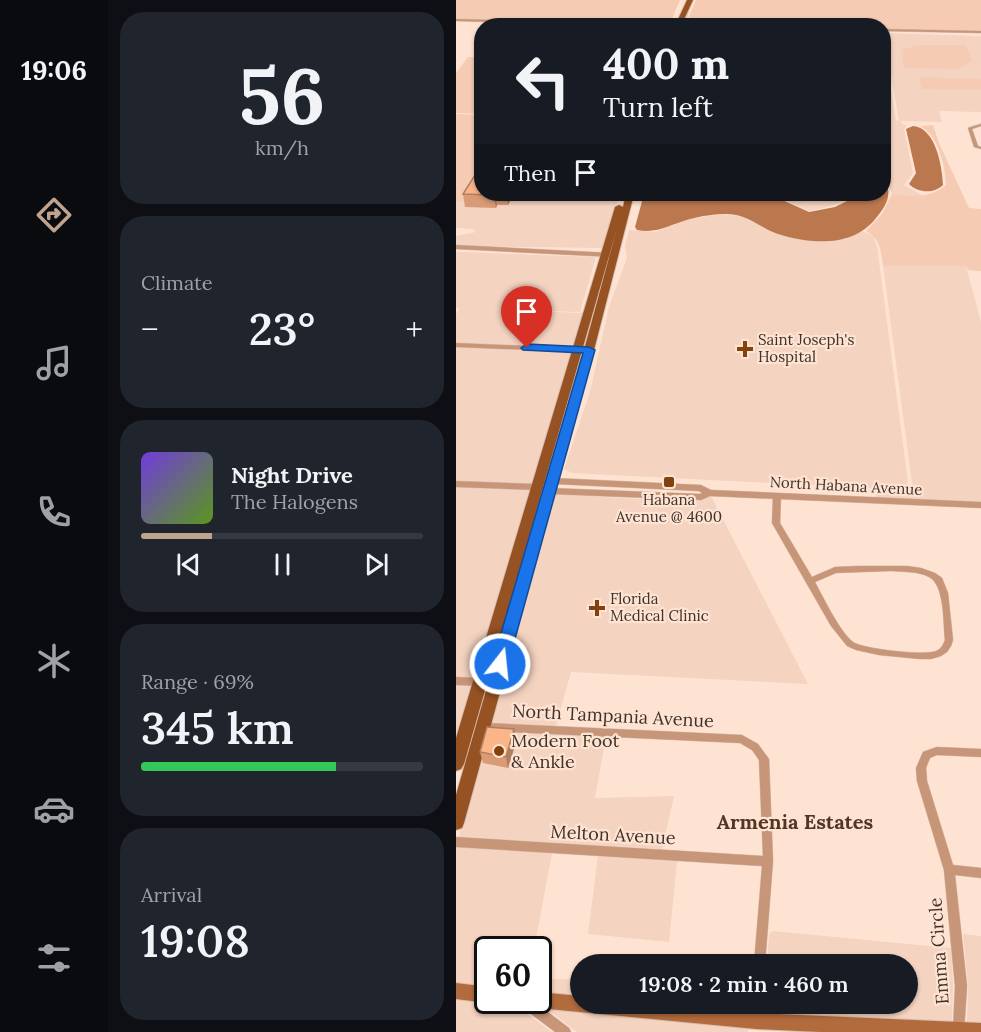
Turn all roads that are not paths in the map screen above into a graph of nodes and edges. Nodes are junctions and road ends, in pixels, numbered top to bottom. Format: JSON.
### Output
{"nodes":[{"id":1,"x":682,"y":0,"type":"edge"},
{"id":2,"x":690,"y":0,"type":"edge"},
{"id":3,"x":674,"y":18,"type":"edge"},
{"id":4,"x":681,"y":18,"type":"edge"},
{"id":5,"x":456,"y":22,"type":"edge"},
{"id":6,"x":474,"y":22,"type":"edge"},
{"id":7,"x":891,"y":31,"type":"edge"},
{"id":8,"x":981,"y":33,"type":"edge"},
{"id":9,"x":981,"y":125,"type":"edge"},
{"id":10,"x":981,"y":148,"type":"edge"},
{"id":11,"x":622,"y":201,"type":"edge"},
{"id":12,"x":628,"y":201,"type":"edge"},
{"id":13,"x":456,"y":247,"type":"edge"},
{"id":14,"x":611,"y":252,"type":"junction"},
{"id":15,"x":456,"y":345,"type":"edge"},
{"id":16,"x":584,"y":350,"type":"junction"},
{"id":17,"x":456,"y":484,"type":"edge"},
{"id":18,"x":546,"y":486,"type":"junction"},
{"id":19,"x":777,"y":496,"type":"junction"},
{"id":20,"x":981,"y":505,"type":"edge"},
{"id":21,"x":810,"y":581,"type":"junction"},
{"id":22,"x":456,"y":681,"type":"edge"},
{"id":23,"x":479,"y":682,"type":"junction"},
{"id":24,"x":495,"y":683,"type":"junction"},
{"id":25,"x":475,"y":726,"type":"junction"},
{"id":26,"x":981,"y":753,"type":"edge"},
{"id":27,"x":456,"y":764,"type":"edge"},
{"id":28,"x":456,"y":823,"type":"edge"},
{"id":29,"x":456,"y":842,"type":"edge"},
{"id":30,"x":768,"y":861,"type":"junction"},
{"id":31,"x":949,"y":870,"type":"junction"},
{"id":32,"x":981,"y":873,"type":"edge"},
{"id":33,"x":761,"y":954,"type":"edge"},
{"id":34,"x":456,"y":992,"type":"edge"},
{"id":35,"x":474,"y":994,"type":"edge"},
{"id":36,"x":552,"y":1002,"type":"edge"},
{"id":37,"x":541,"y":1014,"type":"edge"},
{"id":38,"x":756,"y":1027,"type":"edge"},
{"id":39,"x":959,"y":1030,"type":"junction"},
{"id":40,"x":981,"y":1031,"type":"edge"},
{"id":41,"x":565,"y":1032,"type":"edge"}],
"edges":[{"from":1,"to":3,"type":"main road"},
{"from":2,"to":4,"type":"main road"},
{"from":5,"to":6,"type":"street"},
{"from":7,"to":8,"type":"street"},
{"from":9,"to":10,"type":"street"},
{"from":11,"to":14,"type":"main road"},
{"from":12,"to":14,"type":"main road"},
{"from":13,"to":14,"type":"street"},
{"from":14,"to":16,"type":"main road"},
{"from":15,"to":16,"type":"street"},
{"from":16,"to":18,"type":"main road"},
{"from":16,"to":18,"type":"main road"},
{"from":17,"to":18,"type":"street","name":"North Habana Avenue"},
{"from":18,"to":19,"type":"street","name":"North Habana Avenue"},
{"from":18,"to":23,"type":"main road"},
{"from":18,"to":24,"type":"main road"},
{"from":19,"to":20,"type":"street","name":"North Habana Avenue"},
{"from":19,"to":21,"type":"street"},
{"from":21,"to":21,"type":"street"},
{"from":22,"to":23,"type":"street"},
{"from":23,"to":24,"type":"street"},
{"from":23,"to":25,"type":"main road"},
{"from":24,"to":25,"type":"main road"},
{"from":25,"to":27,"type":"main road"},
{"from":25,"to":28,"type":"main road"},
{"from":25,"to":30,"type":"street","name":"North Tampania Avenue"},
{"from":26,"to":31,"type":"street","name":"Emma Circle"},
{"from":29,"to":30,"type":"street","name":"Melton Avenue"},
{"from":30,"to":33,"type":"street"},
{"from":31,"to":32,"type":"street"},
{"from":31,"to":39,"type":"street","name":"Emma Circle"},
{"from":34,"to":35,"type":"main road"},
{"from":36,"to":38,"type":"main road"},
{"from":37,"to":41,"type":"street"},
{"from":38,"to":39,"type":"main road"},
{"from":39,"to":40,"type":"main road"}]}
